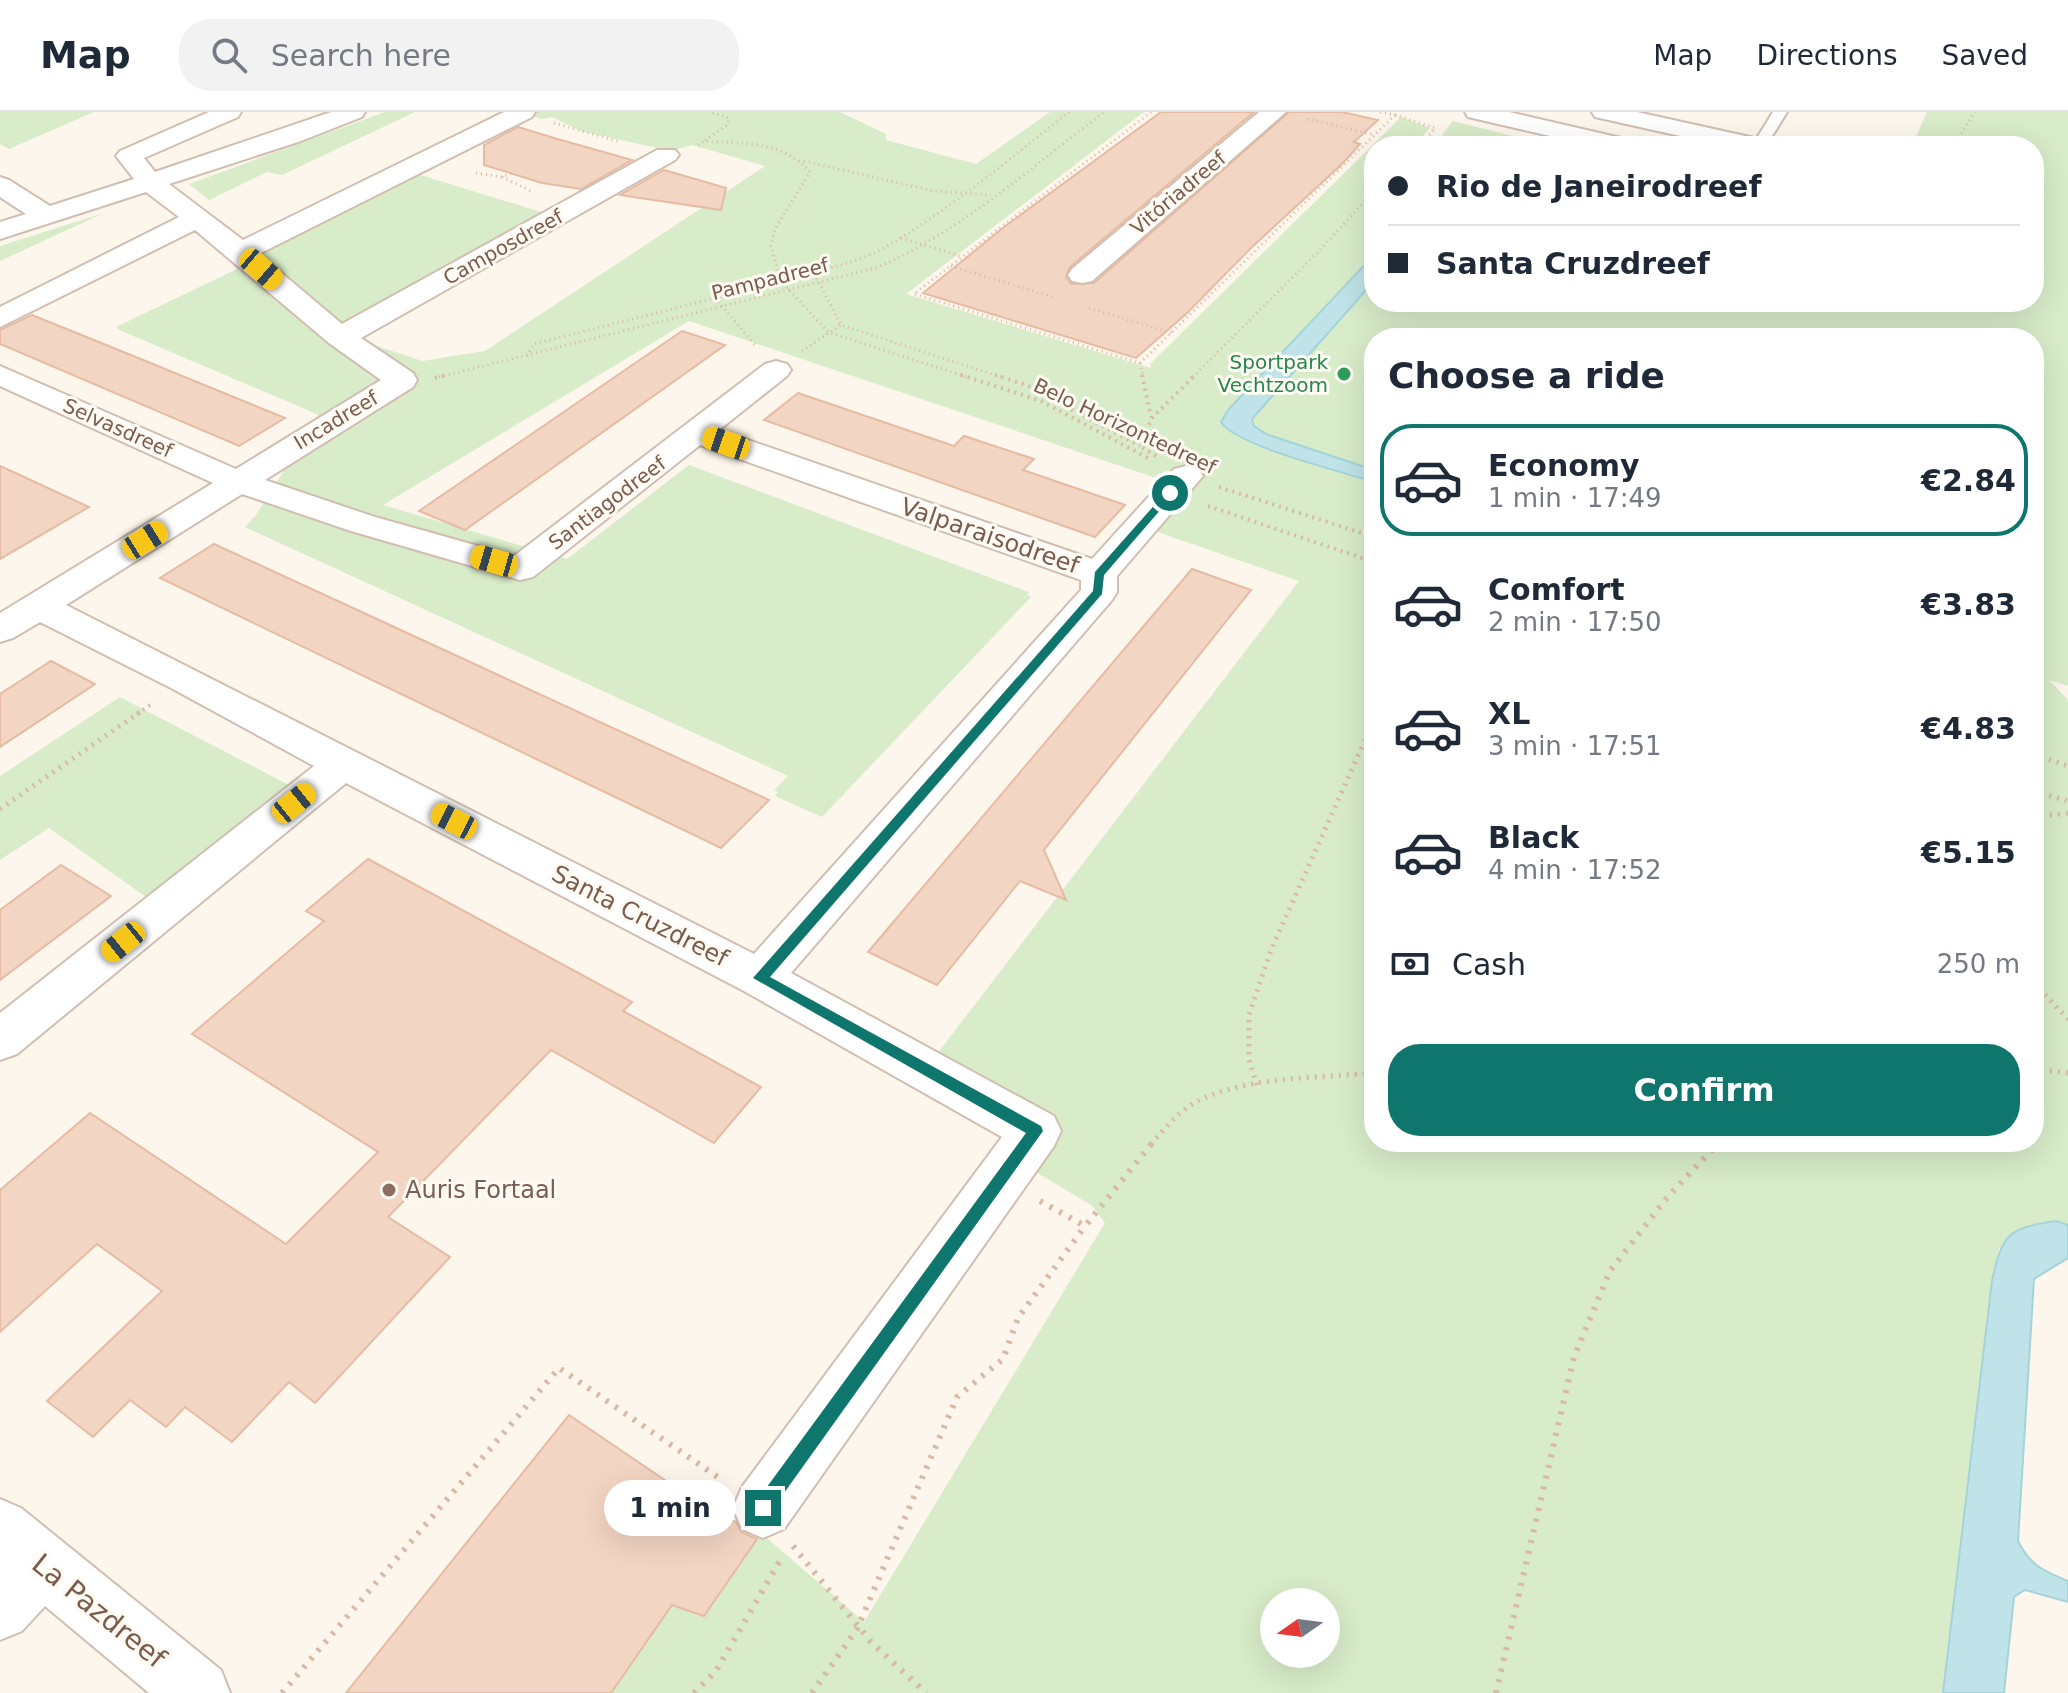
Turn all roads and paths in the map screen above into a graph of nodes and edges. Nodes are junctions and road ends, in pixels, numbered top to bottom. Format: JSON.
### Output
{"nodes":[{"id":1,"x":229,"y":112,"type":"edge"},
{"id":2,"x":353,"y":112,"type":"edge"},
{"id":3,"x":523,"y":112,"type":"edge"},
{"id":4,"x":710,"y":112,"type":"edge"},
{"id":5,"x":732,"y":112,"type":"edge"},
{"id":6,"x":1069,"y":112,"type":"edge"},
{"id":7,"x":1104,"y":112,"type":"edge"},
{"id":8,"x":1274,"y":112,"type":"edge"},
{"id":9,"x":1477,"y":112,"type":"edge"},
{"id":10,"x":1604,"y":112,"type":"edge"},
{"id":11,"x":1780,"y":112,"type":"edge"},
{"id":12,"x":1975,"y":112,"type":"edge"},
{"id":13,"x":1395,"y":115,"type":"dead end"},
{"id":14,"x":1648,"y":116,"type":"edge"},
{"id":15,"x":729,"y":118,"type":"junction"},
{"id":16,"x":1306,"y":119,"type":"dead end"},
{"id":17,"x":549,"y":122,"type":"dead end"},
{"id":18,"x":1376,"y":135,"type":"dead end"},
{"id":19,"x":1429,"y":136,"type":"edge"},
{"id":20,"x":1581,"y":136,"type":"edge"},
{"id":21,"x":1722,"y":136,"type":"edge"},
{"id":22,"x":1764,"y":136,"type":"edge"},
{"id":23,"x":1959,"y":136,"type":"edge"},
{"id":24,"x":704,"y":141,"type":"junction"},
{"id":25,"x":666,"y":155,"type":"junction"},
{"id":26,"x":803,"y":161,"type":"junction"},
{"id":27,"x":150,"y":182,"type":"junction"},
{"id":28,"x":0,"y":185,"type":"edge"},
{"id":29,"x":962,"y":194,"type":"junction"},
{"id":30,"x":991,"y":195,"type":"junction"},
{"id":31,"x":1364,"y":202,"type":"edge"},
{"id":32,"x":47,"y":216,"type":"junction"},
{"id":33,"x":196,"y":219,"type":"junction"},
{"id":34,"x":0,"y":231,"type":"edge"},
{"id":35,"x":900,"y":238,"type":"junction"},
{"id":36,"x":923,"y":244,"type":"junction"},
{"id":37,"x":241,"y":252,"type":"junction"},
{"id":38,"x":963,"y":257,"type":"dead end"},
{"id":39,"x":814,"y":273,"type":"junction"},
{"id":40,"x":1082,"y":275,"type":"dead end"},
{"id":41,"x":781,"y":281,"type":"junction"},
{"id":42,"x":818,"y":282,"type":"junction"},
{"id":43,"x":789,"y":288,"type":"junction"},
{"id":44,"x":715,"y":298,"type":"junction"},
{"id":45,"x":722,"y":306,"type":"junction"},
{"id":46,"x":0,"y":318,"type":"edge"},
{"id":47,"x":841,"y":325,"type":"junction"},
{"id":48,"x":828,"y":332,"type":"junction"},
{"id":49,"x":340,"y":337,"type":"junction"},
{"id":50,"x":527,"y":356,"type":"junction"},
{"id":51,"x":1140,"y":363,"type":"dead end"},
{"id":52,"x":776,"y":370,"type":"joint"},
{"id":53,"x":0,"y":375,"type":"edge"},
{"id":54,"x":402,"y":380,"type":"junction"},
{"id":55,"x":1152,"y":418,"type":"junction"},
{"id":56,"x":697,"y":433,"type":"junction"},
{"id":57,"x":1140,"y":446,"type":"junction"},
{"id":58,"x":236,"y":481,"type":"junction"},
{"id":59,"x":1178,"y":484,"type":"junction"},
{"id":60,"x":1364,"y":534,"type":"edge"},
{"id":61,"x":1364,"y":558,"type":"edge"},
{"id":62,"x":1099,"y":574,"type":"junction"},
{"id":63,"x":38,"y":606,"type":"junction"},
{"id":64,"x":0,"y":630,"type":"edge"},
{"id":65,"x":187,"y":680,"type":"junction"},
{"id":66,"x":1364,"y":742,"type":"edge"},
{"id":67,"x":2044,"y":758,"type":"edge"},
{"id":68,"x":343,"y":764,"type":"junction"},
{"id":69,"x":2068,"y":766,"type":"edge"},
{"id":70,"x":2044,"y":794,"type":"edge"},
{"id":71,"x":2068,"y":801,"type":"edge"},
{"id":72,"x":0,"y":809,"type":"edge"},
{"id":73,"x":2068,"y":813,"type":"edge"},
{"id":74,"x":2044,"y":816,"type":"edge"},
{"id":75,"x":760,"y":978,"type":"junction"},
{"id":76,"x":2044,"y":994,"type":"edge"},
{"id":77,"x":2068,"y":1019,"type":"edge"},
{"id":78,"x":0,"y":1040,"type":"edge"},
{"id":79,"x":2044,"y":1070,"type":"edge"},
{"id":80,"x":2068,"y":1073,"type":"edge"},
{"id":81,"x":1364,"y":1074,"type":"edge"},
{"id":82,"x":1257,"y":1085,"type":"junction"},
{"id":83,"x":1710,"y":1152,"type":"edge"},
{"id":84,"x":1001,"y":1180,"type":"junction"},
{"id":85,"x":1085,"y":1226,"type":"junction"},
{"id":86,"x":763,"y":1508,"type":"joint"},
{"id":87,"x":21,"y":1547,"type":"edge"},
{"id":88,"x":0,"y":1609,"type":"edge"},
{"id":89,"x":857,"y":1629,"type":"junction"},
{"id":90,"x":198,"y":1693,"type":"edge"},
{"id":91,"x":282,"y":1693,"type":"edge"},
{"id":92,"x":694,"y":1693,"type":"edge"},
{"id":93,"x":812,"y":1693,"type":"edge"},
{"id":94,"x":926,"y":1693,"type":"edge"},
{"id":95,"x":1496,"y":1693,"type":"edge"}],
"edges":[{"from":1,"to":27,"type":"street"},
{"from":2,"to":27,"type":"street"},
{"from":3,"to":37,"type":"street"},
{"from":4,"to":15,"type":"path"},
{"from":5,"to":15,"type":"path"},
{"from":6,"to":29,"type":"path"},
{"from":7,"to":30,"type":"path","name":"Pampadreef"},
{"from":8,"to":40,"type":"street","name":"Vitóriadreef"},
{"from":9,"to":20,"type":"street"},
{"from":10,"to":14,"type":"street"},
{"from":11,"to":22,"type":"lane"},
{"from":12,"to":23,"type":"path"},
{"from":13,"to":19,"type":"path"},
{"from":14,"to":21,"type":"street"},
{"from":15,"to":24,"type":"path"},
{"from":16,"to":18,"type":"path"},
{"from":17,"to":25,"type":"path"},
{"from":24,"to":25,"type":"path"},
{"from":24,"to":26,"type":"path"},
{"from":25,"to":49,"type":"street","name":"Camposdreef"},
{"from":26,"to":29,"type":"path"},
{"from":26,"to":41,"type":"path"},
{"from":27,"to":32,"type":"street"},
{"from":27,"to":33,"type":"street","name":"Incadreef"},
{"from":28,"to":32,"type":"street"},
{"from":29,"to":30,"type":"path"},
{"from":29,"to":35,"type":"path"},
{"from":30,"to":36,"type":"path","name":"Pampadreef"},
{"from":31,"to":55,"type":"path"},
{"from":32,"to":34,"type":"street"},
{"from":33,"to":37,"type":"street","name":"Incadreef"},
{"from":33,"to":46,"type":"street"},
{"from":35,"to":36,"type":"path"},
{"from":35,"to":39,"type":"path"},
{"from":36,"to":38,"type":"path"},
{"from":36,"to":42,"type":"path","name":"Pampadreef"},
{"from":37,"to":49,"type":"street","name":"Incadreef"},
{"from":39,"to":41,"type":"path"},
{"from":39,"to":42,"type":"path"},
{"from":41,"to":43,"type":"path"},
{"from":41,"to":44,"type":"path"},
{"from":42,"to":43,"type":"path","name":"Pampadreef"},
{"from":42,"to":47,"type":"path"},
{"from":43,"to":45,"type":"path","name":"Pampadreef"},
{"from":43,"to":48,"type":"path"},
{"from":44,"to":45,"type":"path"},
{"from":44,"to":50,"type":"path"},
{"from":45,"to":50,"type":"path","name":"Pampadreef"},
{"from":45,"to":52,"type":"path"},
{"from":47,"to":48,"type":"path"},
{"from":47,"to":57,"type":"path"},
{"from":48,"to":59,"type":"path","name":"Belo Horizontedreef"},
{"from":49,"to":54,"type":"street","name":"Incadreef"},
{"from":50,"to":54,"type":"path","name":"Pampadreef"},
{"from":51,"to":55,"type":"path"},
{"from":52,"to":56,"type":"street","name":"Santiagodreef"},
{"from":53,"to":58,"type":"street","name":"Selvasdreef"},
{"from":54,"to":58,"type":"street","name":"Incadreef"},
{"from":55,"to":57,"type":"path"},
{"from":56,"to":58,"type":"street","name":"Santiagodreef"},
{"from":56,"to":62,"type":"street","name":"Valparaisodreef"},
{"from":57,"to":59,"type":"path"},
{"from":58,"to":63,"type":"street","name":"Incadreef"},
{"from":59,"to":60,"type":"path","name":"Belo Horizontedreef"},
{"from":59,"to":61,"type":"path"},
{"from":59,"to":62,"type":"street"},
{"from":62,"to":75,"type":"street","name":"Valparaisodreef"},
{"from":63,"to":64,"type":"street","name":"Incadreef"},
{"from":63,"to":65,"type":"street","name":"Santa Cruzdreef"},
{"from":65,"to":68,"type":"street","name":"Santa Cruzdreef"},
{"from":65,"to":72,"type":"path"},
{"from":66,"to":82,"type":"path"},
{"from":67,"to":69,"type":"path"},
{"from":68,"to":75,"type":"street","name":"Santa Cruzdreef"},
{"from":68,"to":78,"type":"street"},
{"from":70,"to":71,"type":"path"},
{"from":73,"to":74,"type":"path"},
{"from":75,"to":84,"type":"street","name":"Santa Cruzdreef"},
{"from":76,"to":77,"type":"path"},
{"from":79,"to":80,"type":"path"},
{"from":81,"to":82,"type":"path"},
{"from":82,"to":85,"type":"path"},
{"from":83,"to":95,"type":"path"},
{"from":84,"to":85,"type":"path"},
{"from":84,"to":86,"type":"street","name":"Santa Cruzdreef"},
{"from":85,"to":89,"type":"path"},
{"from":86,"to":91,"type":"path"},
{"from":87,"to":88,"type":"street"},
{"from":87,"to":90,"type":"street","name":"La Pazdreef"},
{"from":89,"to":92,"type":"path"},
{"from":89,"to":93,"type":"path"},
{"from":89,"to":94,"type":"path"}]}
